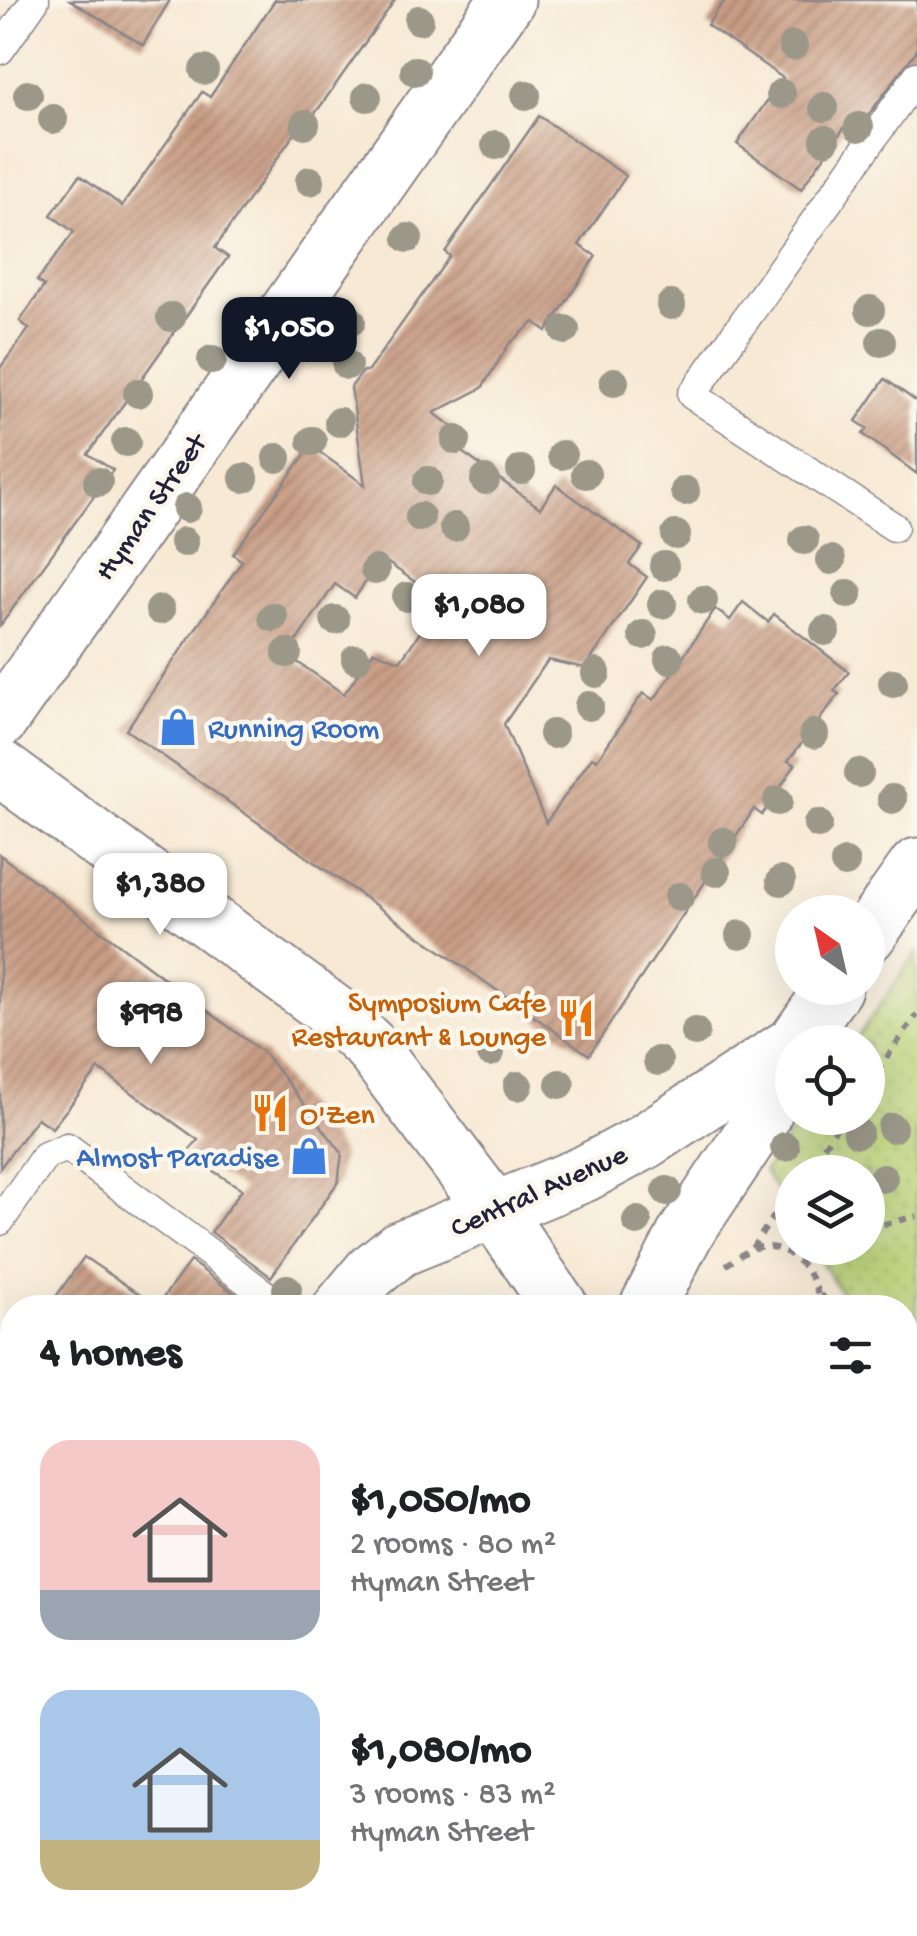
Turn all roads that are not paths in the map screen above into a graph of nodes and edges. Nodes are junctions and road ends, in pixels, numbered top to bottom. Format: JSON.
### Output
{"nodes":[{"id":1,"x":34,"y":0,"type":"edge"},
{"id":2,"x":507,"y":0,"type":"edge"},
{"id":3,"x":0,"y":50,"type":"edge"},
{"id":4,"x":917,"y":76,"type":"edge"},
{"id":5,"x":894,"y":527,"type":"dead end"},
{"id":6,"x":0,"y":720,"type":"edge"},
{"id":7,"x":0,"y":768,"type":"edge"},
{"id":8,"x":917,"y":866,"type":"edge"},
{"id":9,"x":885,"y":910,"type":"edge"},
{"id":10,"x":775,"y":1058,"type":"edge"},
{"id":11,"x":775,"y":1089,"type":"edge"},
{"id":12,"x":494,"y":1210,"type":"junction"},
{"id":13,"x":0,"y":1221,"type":"edge"},
{"id":14,"x":265,"y":1295,"type":"edge"},
{"id":15,"x":352,"y":1295,"type":"edge"},
{"id":16,"x":552,"y":1295,"type":"edge"},
{"id":17,"x":654,"y":1295,"type":"edge"}],
"edges":[{"from":1,"to":3,"type":"lane"},
{"from":2,"to":6,"type":"street","name":"Hyman Street"},
{"from":4,"to":5,"type":"lane"},
{"from":7,"to":12,"type":"street"},
{"from":8,"to":9,"type":"street"},
{"from":10,"to":12,"type":"street","name":"Central Avenue"},
{"from":11,"to":17,"type":"street"},
{"from":12,"to":15,"type":"street","name":"Central Avenue"},
{"from":12,"to":16,"type":"street"},
{"from":13,"to":14,"type":"lane"}]}
